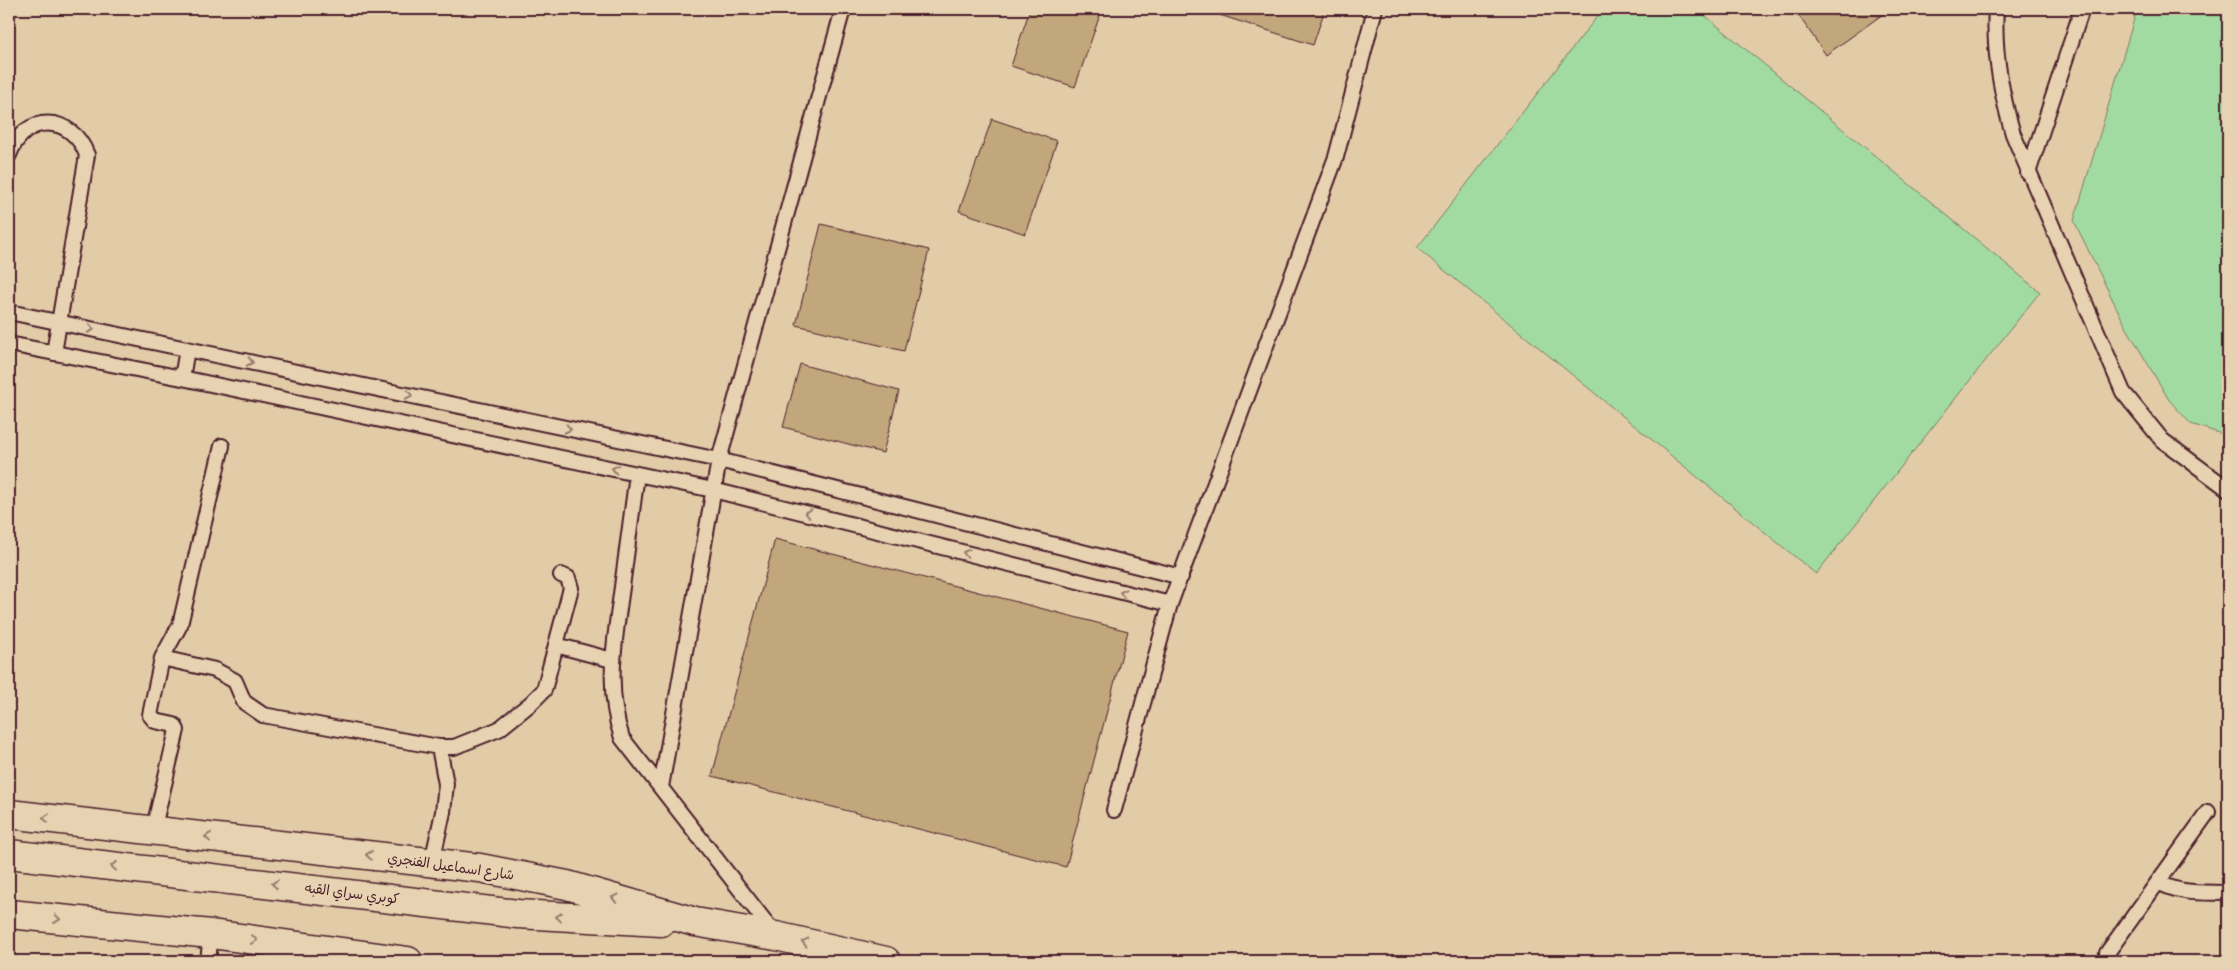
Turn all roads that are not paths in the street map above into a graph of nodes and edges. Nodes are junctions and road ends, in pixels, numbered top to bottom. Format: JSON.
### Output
{"nodes":[{"id":1,"x":843,"y":9,"type":"edge"},
{"id":2,"x":1375,"y":9,"type":"edge"},
{"id":3,"x":1996,"y":9,"type":"edge"},
{"id":4,"x":2082,"y":9,"type":"edge"},
{"id":5,"x":9,"y":155,"type":"edge"},
{"id":6,"x":2028,"y":173,"type":"junction"},
{"id":7,"x":9,"y":312,"type":"edge"},
{"id":8,"x":58,"y":322,"type":"junction"},
{"id":9,"x":9,"y":344,"type":"edge"},
{"id":10,"x":187,"y":349,"type":"junction"},
{"id":11,"x":54,"y":353,"type":"junction"},
{"id":12,"x":182,"y":378,"type":"junction"},
{"id":13,"x":222,"y":446,"type":"dead end"},
{"id":14,"x":719,"y":460,"type":"junction"},
{"id":15,"x":637,"y":474,"type":"junction"},
{"id":16,"x":2228,"y":489,"type":"edge"},
{"id":17,"x":713,"y":490,"type":"junction"},
{"id":18,"x":561,"y":575,"type":"dead end"},
{"id":19,"x":1181,"y":577,"type":"junction"},
{"id":20,"x":1170,"y":604,"type":"junction"},
{"id":21,"x":556,"y":645,"type":"junction"},
{"id":22,"x":162,"y":658,"type":"junction"},
{"id":23,"x":612,"y":660,"type":"junction"},
{"id":24,"x":439,"y":747,"type":"junction"},
{"id":25,"x":661,"y":787,"type":"junction"},
{"id":26,"x":1114,"y":810,"type":"dead end"},
{"id":27,"x":2208,"y":812,"type":"dead end"},
{"id":28,"x":9,"y":814,"type":"edge"},
{"id":29,"x":153,"y":831,"type":"junction"},
{"id":30,"x":9,"y":854,"type":"edge"},
{"id":31,"x":432,"y":862,"type":"junction"},
{"id":32,"x":2158,"y":882,"type":"junction"},
{"id":33,"x":2228,"y":893,"type":"edge"},
{"id":34,"x":9,"y":914,"type":"edge"},
{"id":35,"x":695,"y":922,"type":"junction"},
{"id":36,"x":211,"y":934,"type":"junction"},
{"id":37,"x":776,"y":936,"type":"junction"},
{"id":38,"x":2107,"y":953,"type":"dead end"},
{"id":39,"x":208,"y":961,"type":"edge"},
{"id":40,"x":408,"y":961,"type":"edge"},
{"id":41,"x":886,"y":961,"type":"edge"}],
"edges":[{"from":1,"to":14,"type":"lane"},
{"from":2,"to":19,"type":"lane"},
{"from":3,"to":6,"type":"lane"},
{"from":4,"to":6,"type":"lane"},
{"from":5,"to":8,"type":"lane"},
{"from":6,"to":16,"type":"lane"},
{"from":7,"to":8,"type":"lane"},
{"from":8,"to":10,"type":"lane","one_way":true},
{"from":8,"to":11,"type":"lane"},
{"from":9,"to":11,"type":"lane"},
{"from":10,"to":12,"type":"lane"},
{"from":10,"to":14,"type":"lane","one_way":true},
{"from":11,"to":12,"type":"lane"},
{"from":15,"to":12,"type":"lane","one_way":true},
{"from":13,"to":22,"type":"lane"},
{"from":14,"to":17,"type":"lane"},
{"from":14,"to":19,"type":"lane"},
{"from":15,"to":17,"type":"lane"},
{"from":15,"to":23,"type":"lane"},
{"from":20,"to":17,"type":"lane","one_way":true},
{"from":17,"to":25,"type":"lane"},
{"from":18,"to":21,"type":"lane"},
{"from":19,"to":20,"type":"lane"},
{"from":20,"to":26,"type":"lane"},
{"from":21,"to":23,"type":"lane"},
{"from":21,"to":24,"type":"lane"},
{"from":22,"to":24,"type":"lane"},
{"from":22,"to":29,"type":"lane"},
{"from":23,"to":25,"type":"lane"},
{"from":24,"to":31,"type":"lane"},
{"from":25,"to":37,"type":"lane"},
{"from":27,"to":32,"type":"lane"},
{"from":29,"to":28,"type":"main road","name":"شارع اسماعيل الفنجري","one_way":true},
{"from":31,"to":29,"type":"main road","name":"شارع اسماعيل الفنجري","one_way":true},
{"from":35,"to":30,"type":"main road","name":"كوبري سراي القبه","one_way":true},
{"from":35,"to":31,"type":"main road","name":"شارع اسماعيل الفنجري","one_way":true},
{"from":32,"to":33,"type":"lane"},
{"from":32,"to":38,"type":"lane"},
{"from":34,"to":36,"type":"main road","one_way":true},
{"from":35,"to":37,"type":"main road","name":"شارع اسماعيل الفنجري"},
{"from":36,"to":39,"type":"lane"},
{"from":36,"to":40,"type":"main road","one_way":true},
{"from":41,"to":37,"type":"main road","name":"شارع اسماعيل الفنجري","one_way":true}]}
